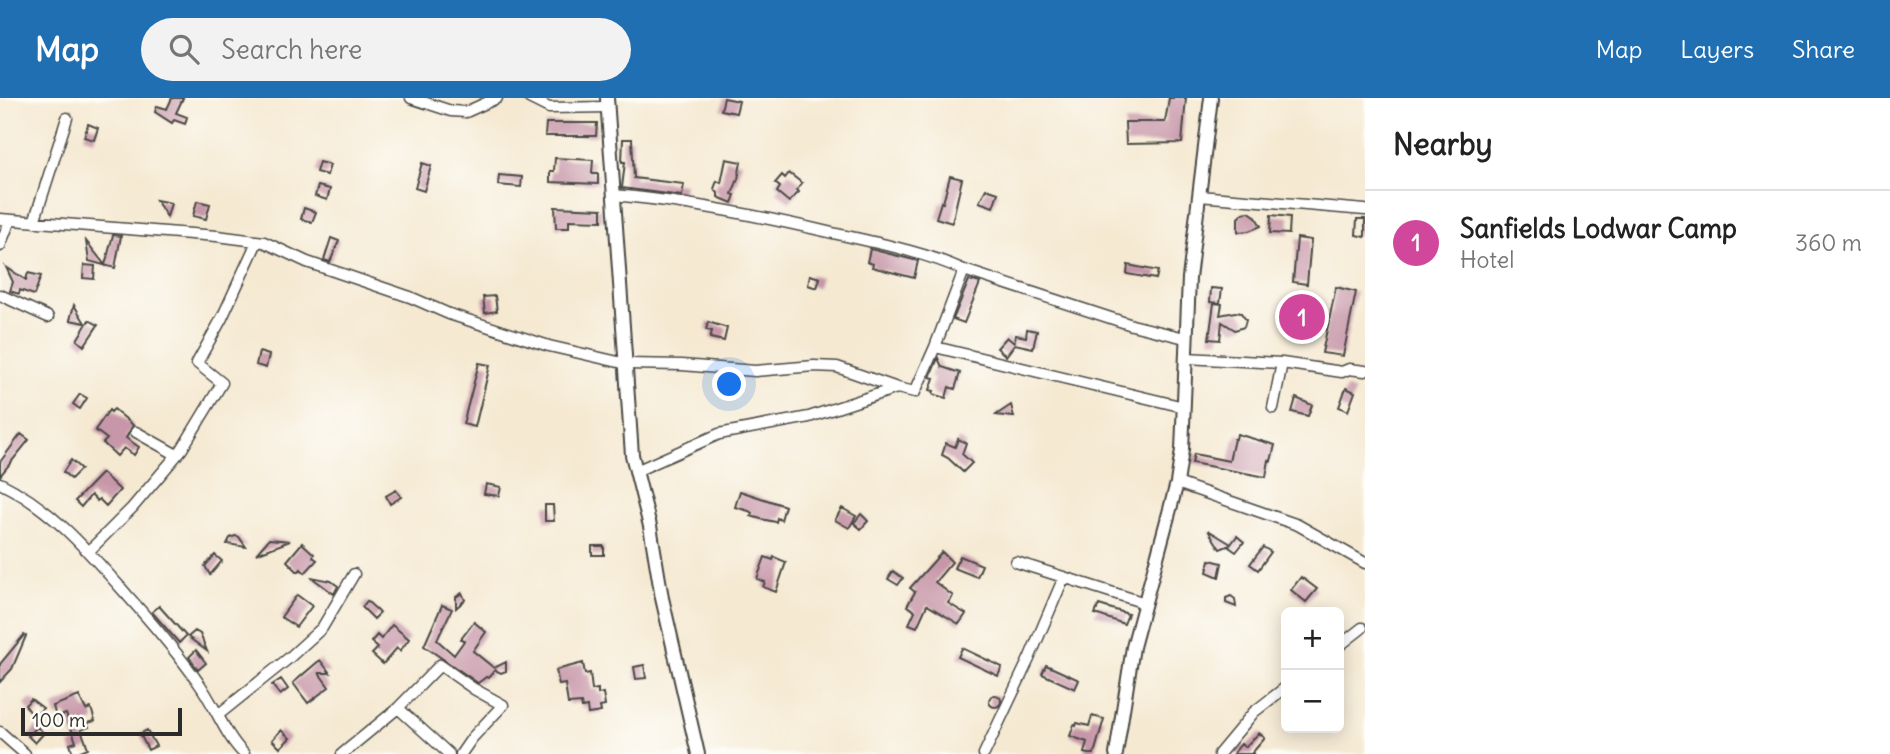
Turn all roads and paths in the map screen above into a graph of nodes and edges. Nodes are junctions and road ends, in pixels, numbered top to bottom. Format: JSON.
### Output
{"nodes":[{"id":1,"x":411,"y":98,"type":"edge"},
{"id":2,"x":497,"y":98,"type":"edge"},
{"id":3,"x":529,"y":98,"type":"edge"},
{"id":4,"x":1211,"y":98,"type":"edge"},
{"id":5,"x":608,"y":102,"type":"edge"},
{"id":6,"x":67,"y":118,"type":"dead end"},
{"id":7,"x":613,"y":195,"type":"junction"},
{"id":8,"x":1199,"y":195,"type":"junction"},
{"id":9,"x":1365,"y":210,"type":"edge"},
{"id":10,"x":5,"y":220,"type":"edge"},
{"id":11,"x":34,"y":222,"type":"junction"},
{"id":12,"x":257,"y":242,"type":"junction"},
{"id":13,"x":0,"y":246,"type":"edge"},
{"id":14,"x":964,"y":270,"type":"junction"},
{"id":15,"x":0,"y":295,"type":"edge"},
{"id":16,"x":48,"y":317,"type":"dead end"},
{"id":17,"x":1185,"y":338,"type":"junction"},
{"id":18,"x":935,"y":347,"type":"junction"},
{"id":19,"x":1186,"y":359,"type":"junction"},
{"id":20,"x":1282,"y":363,"type":"junction"},
{"id":21,"x":627,"y":364,"type":"junction"},
{"id":22,"x":1365,"y":371,"type":"edge"},
{"id":23,"x":897,"y":388,"type":"junction"},
{"id":24,"x":1184,"y":407,"type":"junction"},
{"id":25,"x":1273,"y":408,"type":"dead end"},
{"id":26,"x":136,"y":432,"type":"dead end"},
{"id":27,"x":177,"y":455,"type":"junction"},
{"id":28,"x":636,"y":471,"type":"junction"},
{"id":29,"x":1177,"y":483,"type":"junction"},
{"id":30,"x":0,"y":484,"type":"edge"},
{"id":31,"x":89,"y":551,"type":"junction"},
{"id":32,"x":1016,"y":562,"type":"dead end"},
{"id":33,"x":1365,"y":563,"type":"edge"},
{"id":34,"x":354,"y":574,"type":"dead end"},
{"id":35,"x":1064,"y":577,"type":"junction"},
{"id":36,"x":1145,"y":603,"type":"junction"},
{"id":37,"x":1362,"y":628,"type":"dead end"},
{"id":38,"x":1344,"y":642,"type":"edge"},
{"id":39,"x":1281,"y":691,"type":"edge"},
{"id":40,"x":398,"y":708,"type":"junction"},
{"id":41,"x":218,"y":715,"type":"junction"},
{"id":42,"x":0,"y":732,"type":"edge"},
{"id":43,"x":25,"y":754,"type":"edge"},
{"id":44,"x":244,"y":754,"type":"edge"},
{"id":45,"x":342,"y":754,"type":"edge"},
{"id":46,"x":449,"y":754,"type":"edge"},
{"id":47,"x":461,"y":754,"type":"edge"},
{"id":48,"x":698,"y":754,"type":"edge"},
{"id":49,"x":984,"y":754,"type":"edge"},
{"id":50,"x":1116,"y":754,"type":"edge"},
{"id":51,"x":1219,"y":754,"type":"edge"}],
"edges":[{"from":1,"to":2,"type":"street"},
{"from":3,"to":5,"type":"street"},
{"from":4,"to":8,"type":"street"},
{"from":5,"to":7,"type":"street"},
{"from":6,"to":11,"type":"street"},
{"from":7,"to":14,"type":"street"},
{"from":7,"to":21,"type":"street"},
{"from":8,"to":9,"type":"street"},
{"from":8,"to":17,"type":"street"},
{"from":10,"to":11,"type":"street"},
{"from":10,"to":13,"type":"street"},
{"from":11,"to":12,"type":"street"},
{"from":12,"to":21,"type":"street"},
{"from":12,"to":27,"type":"street"},
{"from":14,"to":17,"type":"street"},
{"from":14,"to":18,"type":"street"},
{"from":15,"to":16,"type":"street"},
{"from":17,"to":19,"type":"street"},
{"from":18,"to":23,"type":"street"},
{"from":18,"to":24,"type":"street"},
{"from":19,"to":20,"type":"street"},
{"from":19,"to":24,"type":"street"},
{"from":20,"to":22,"type":"street"},
{"from":20,"to":25,"type":"street"},
{"from":21,"to":23,"type":"street"},
{"from":21,"to":28,"type":"street"},
{"from":23,"to":28,"type":"street"},
{"from":24,"to":29,"type":"street"},
{"from":26,"to":27,"type":"street"},
{"from":27,"to":31,"type":"street"},
{"from":28,"to":48,"type":"street"},
{"from":29,"to":33,"type":"street"},
{"from":29,"to":36,"type":"street"},
{"from":30,"to":31,"type":"street"},
{"from":31,"to":41,"type":"street"},
{"from":32,"to":35,"type":"street"},
{"from":34,"to":41,"type":"street"},
{"from":35,"to":36,"type":"street"},
{"from":35,"to":49,"type":"street"},
{"from":36,"to":50,"type":"street"},
{"from":37,"to":38,"type":"street"},
{"from":39,"to":51,"type":"street"},
{"from":40,"to":45,"type":"street"},
{"from":40,"to":46,"type":"street"},
{"from":40,"to":47,"type":"street"},
{"from":41,"to":44,"type":"street"},
{"from":42,"to":43,"type":"street"}]}
